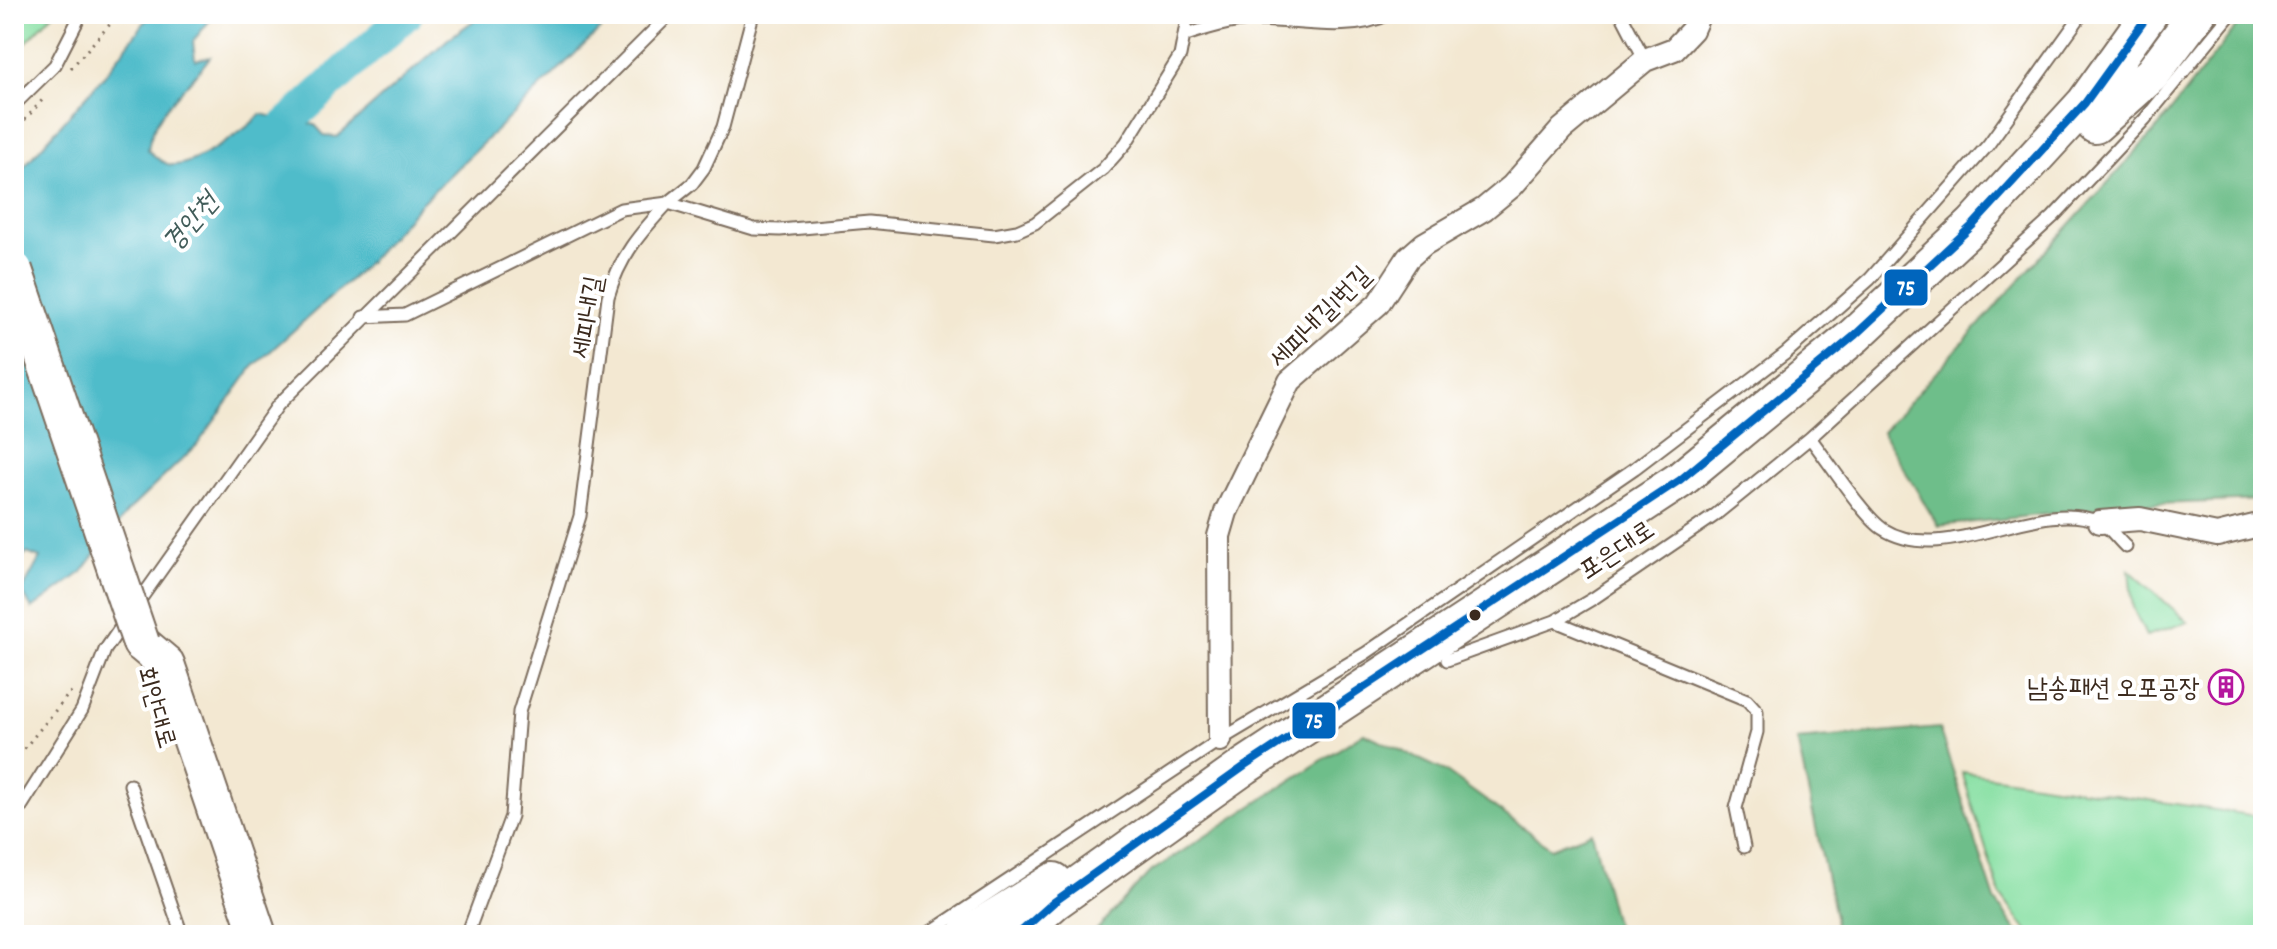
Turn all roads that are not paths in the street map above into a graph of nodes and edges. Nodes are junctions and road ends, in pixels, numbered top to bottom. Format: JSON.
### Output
{"nodes":[{"id":1,"x":81,"y":14,"type":"edge"},
{"id":2,"x":670,"y":14,"type":"edge"},
{"id":3,"x":753,"y":14,"type":"edge"},
{"id":4,"x":1188,"y":14,"type":"edge"},
{"id":5,"x":1389,"y":14,"type":"edge"},
{"id":6,"x":1621,"y":14,"type":"edge"},
{"id":7,"x":1699,"y":14,"type":"edge"},
{"id":8,"x":2082,"y":14,"type":"edge"},
{"id":9,"x":2129,"y":14,"type":"edge"},
{"id":10,"x":2149,"y":14,"type":"edge"},
{"id":11,"x":2175,"y":14,"type":"edge"},
{"id":12,"x":2197,"y":14,"type":"edge"},
{"id":13,"x":2231,"y":14,"type":"edge"},
{"id":14,"x":1186,"y":35,"type":"junction"},
{"id":15,"x":1645,"y":60,"type":"junction"},
{"id":16,"x":14,"y":105,"type":"edge"},
{"id":17,"x":2095,"y":125,"type":"junction"},
{"id":18,"x":2032,"y":163,"type":"junction"},
{"id":19,"x":668,"y":203,"type":"junction"},
{"id":20,"x":14,"y":270,"type":"edge"},
{"id":21,"x":363,"y":317,"type":"junction"},
{"id":22,"x":1810,"y":438,"type":"junction"},
{"id":23,"x":2100,"y":522,"type":"junction"},
{"id":24,"x":2263,"y":524,"type":"edge"},
{"id":25,"x":2126,"y":547,"type":"dead end"},
{"id":26,"x":1555,"y":621,"type":"junction"},
{"id":27,"x":141,"y":643,"type":"junction"},
{"id":28,"x":1447,"y":660,"type":"junction"},
{"id":29,"x":1220,"y":740,"type":"junction"},
{"id":30,"x":130,"y":785,"type":"dead end"},
{"id":31,"x":1182,"y":811,"type":"junction"},
{"id":32,"x":14,"y":818,"type":"edge"},
{"id":33,"x":1744,"y":847,"type":"dead end"},
{"id":34,"x":182,"y":935,"type":"edge"},
{"id":35,"x":237,"y":935,"type":"edge"},
{"id":36,"x":258,"y":935,"type":"edge"},
{"id":37,"x":467,"y":935,"type":"edge"},
{"id":38,"x":926,"y":935,"type":"edge"},
{"id":39,"x":966,"y":935,"type":"edge"},
{"id":40,"x":1017,"y":935,"type":"edge"},
{"id":41,"x":1054,"y":935,"type":"edge"}],
"edges":[{"from":1,"to":16,"type":"lane"},
{"from":2,"to":21,"type":"lane"},
{"from":3,"to":19,"type":"lane","name":"세피내길"},
{"from":4,"to":14,"type":"lane"},
{"from":5,"to":14,"type":"lane"},
{"from":6,"to":15,"type":"lane"},
{"from":7,"to":15,"type":"street","name":"세피내길1번길"},
{"from":8,"to":29,"type":"lane"},
{"from":9,"to":18,"type":"highway"},
{"from":10,"to":18,"type":"highway","name":"포은대로"},
{"from":11,"to":17,"type":"highway","name":"포은대로"},
{"from":12,"to":17,"type":"highway"},
{"from":13,"to":22,"type":"lane"},
{"from":14,"to":19,"type":"lane"},
{"from":15,"to":29,"type":"street","name":"세피내길1번길"},
{"from":17,"to":28,"type":"highway","name":"포은대로"},
{"from":18,"to":31,"type":"highway","name":"포은대로"},
{"from":19,"to":21,"type":"lane"},
{"from":19,"to":37,"type":"lane","name":"세피내길"},
{"from":20,"to":27,"type":"highway","bridge":true},
{"from":21,"to":32,"type":"lane"},
{"from":22,"to":23,"type":"lane"},
{"from":22,"to":26,"type":"lane"},
{"from":23,"to":24,"type":"street"},
{"from":23,"to":25,"type":"lane"},
{"from":26,"to":28,"type":"lane"},
{"from":26,"to":33,"type":"lane"},
{"from":27,"to":35,"type":"highway","name":"회안대로"},
{"from":27,"to":36,"type":"highway","name":"회안대로"},
{"from":28,"to":41,"type":"highway","name":"포은대로"},
{"from":29,"to":38,"type":"lane"},
{"from":30,"to":34,"type":"lane"},
{"from":31,"to":39,"type":"highway"},
{"from":31,"to":40,"type":"highway","name":"포은대로"}]}
